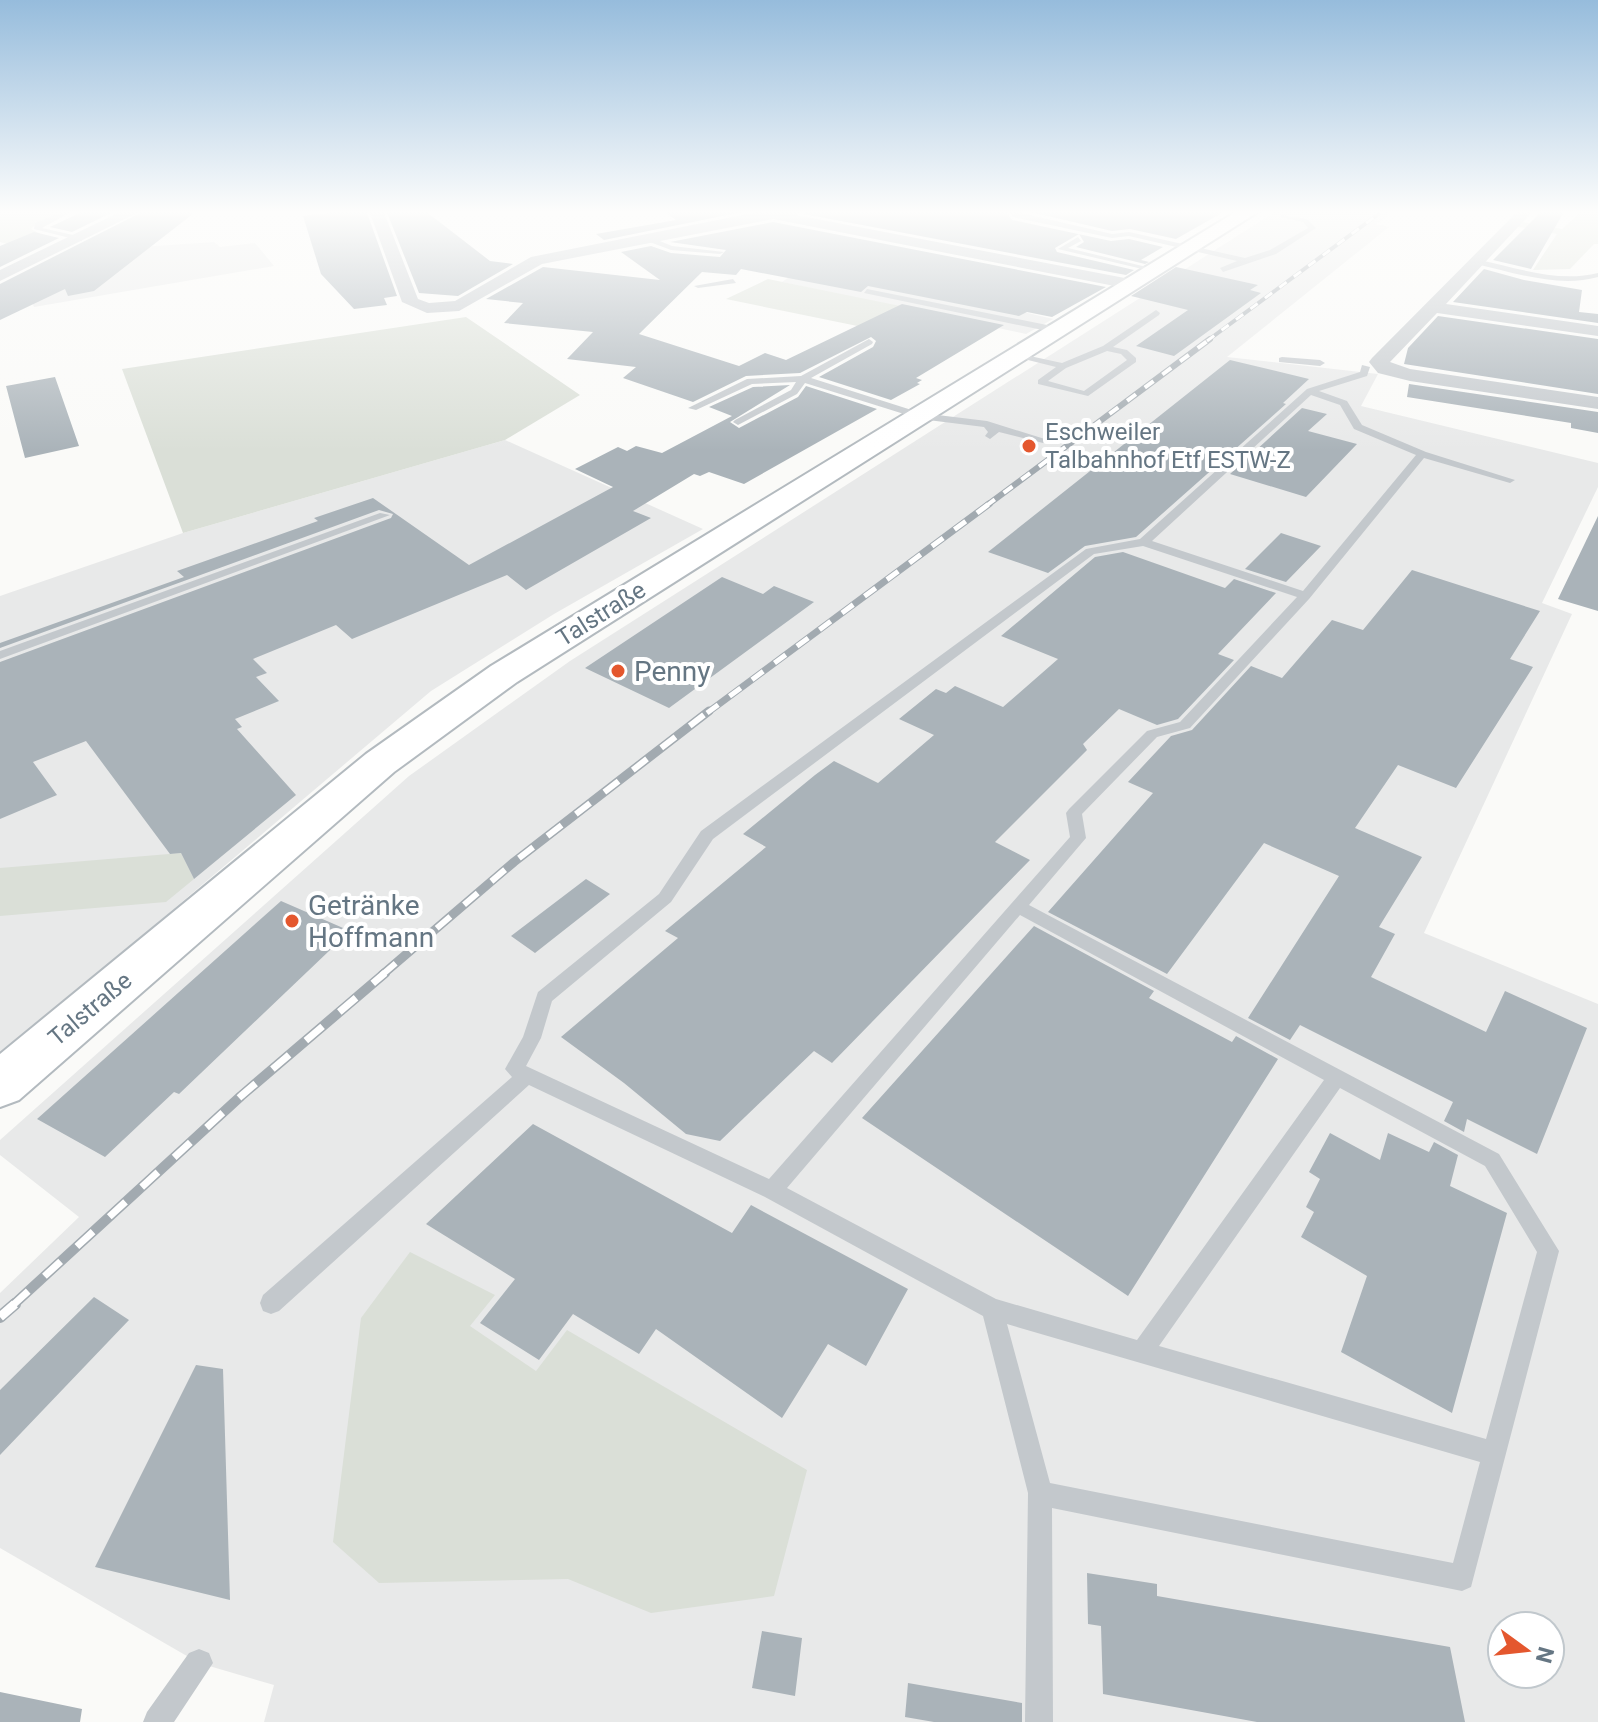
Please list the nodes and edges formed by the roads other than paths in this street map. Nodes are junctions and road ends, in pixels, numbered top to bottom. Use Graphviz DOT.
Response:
graph roads {
  1 [pos="407,290"];
  2 [pos="487,290"];
  3 [pos="1121,290"];
  4 [pos="1450,290"];
  5 [pos="867,291"];
  6 [pos="1432,307"];
  7 [pos="1156,313"];
  8 [pos="1057,330"];
  9 [pos="1598,331"];
  10 [pos="869,342"];
  11 [pos="1106,348"];
  12 [pos="1016,356"];
  13 [pos="1282,360"];
  14 [pos="1320,363"];
  15 [pos="1063,366"];
  16 [pos="1373,366"];
  17 [pos="803,379"];
  18 [pos="1310,391"];
  19 [pos="1598,403"];
  20 [pos="693,408"];
  21 [pos="920,416"];
  22 [pos="738,422"];
  23 [pos="1043,440"];
  24 [pos="1422,454"];
  25 [pos="1510,480"];
  26 [pos="384,515"];
  27 [pos="1144,542"];
  28 [pos="1305,596"];
  29 [pos="0,655"];
  30 [pos="1017,906"];
  31 [pos="527,1075"];
  32 [pos="1337,1077"];
  33 [pos="0,1085"];
  34 [pos="772,1190"];
  35 [pos="271,1303"];
  36 [pos="992,1309"];
  37 [pos="1143,1350"];
  38 [pos="1495,1454"];
  39 [pos="1040,1493"];
  40 [pos="199,1663"];
  41 [pos="157,1722"];
  42 [pos="1039,1722"];
  1 -- 2 [label="street"];
  3 -- 8 [label="main road, Talstraße"];
  4 -- 6 [label="street"];
  5 -- 8 [label="lane"];
  6 -- 9 [label="street"];
  6 -- 16 [label="street"];
  7 -- 11 [label="lane"];
  8 -- 12 [label="main road, Talstraße"];
  10 -- 17 [label="lane"];
  11 -- 15 [label="lane"];
  11 -- 15 [label="lane"];
  12 -- 15 [label="lane"];
  12 -- 21 [label="main road, Talstraße"];
  13 -- 14 [label="lane"];
  16 -- 18 [label="lane"];
  16 -- 19 [label="street"];
  17 -- 20 [label="lane"];
  17 -- 21 [label="lane"];
  17 -- 22 [label="lane"];
  18 -- 24 [label="lane"];
  18 -- 27 [label="lane"];
  21 -- 23 [label="lane"];
  21 -- 33 [label="main road, Talstraße"];
  24 -- 25 [label="lane"];
  24 -- 28 [label="lane"];
  26 -- 29 [label="lane"];
  27 -- 28 [label="lane"];
  27 -- 31 [label="lane"];
  28 -- 30 [label="lane"];
  30 -- 32 [label="lane"];
  30 -- 34 [label="lane"];
  31 -- 34 [label="lane"];
  31 -- 35 [label="lane"];
  32 -- 37 [label="lane"];
  32 -- 38 [label="lane"];
  34 -- 36 [label="lane"];
  36 -- 37 [label="lane"];
  36 -- 39 [label="lane"];
  37 -- 38 [label="lane"];
  38 -- 39 [label="lane"];
  39 -- 42 [label="lane"];
  40 -- 41 [label="lane"];
}
